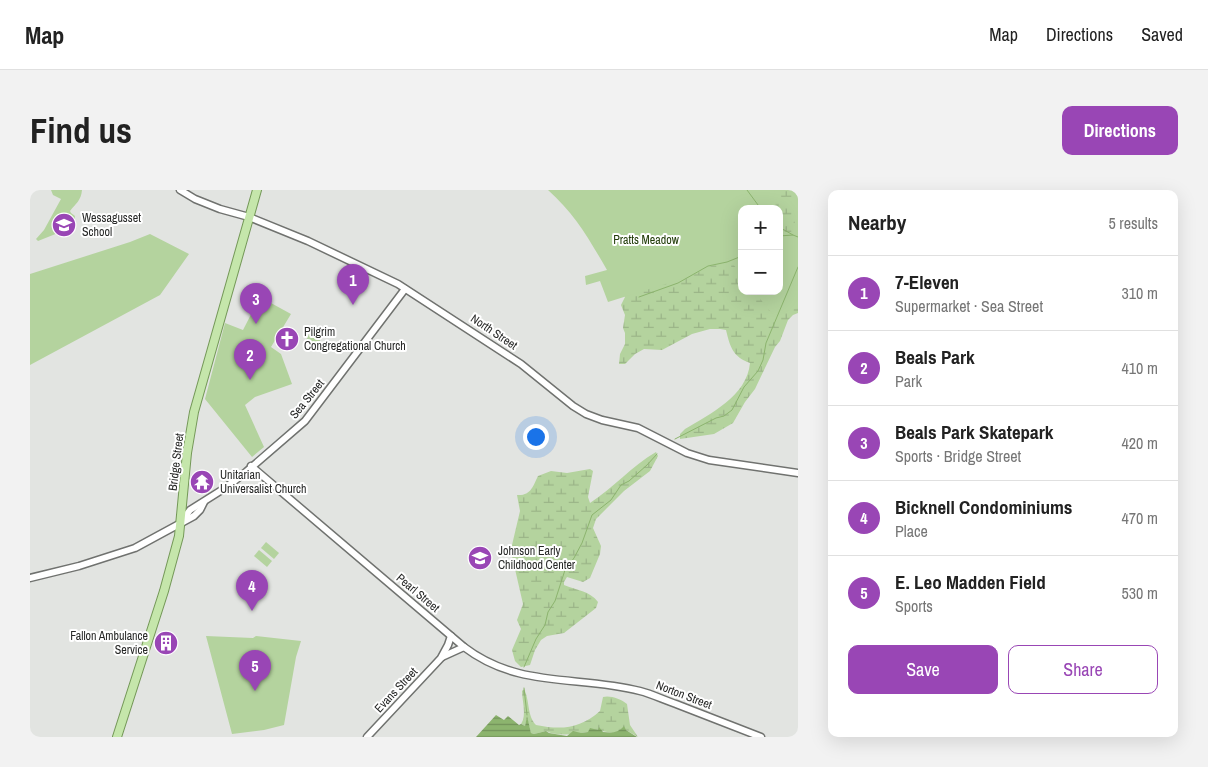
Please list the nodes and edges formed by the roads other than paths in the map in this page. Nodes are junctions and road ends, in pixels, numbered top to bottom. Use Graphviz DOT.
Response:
graph roads {
  1 [pos="180,190"];
  2 [pos="257,190"];
  3 [pos="249,217"];
  4 [pos="406,289"];
  5 [pos="251,466"];
  6 [pos="798,472"];
  7 [pos="183,494"];
  8 [pos="204,502"];
  9 [pos="196,505"];
  10 [pos="181,522"];
  11 [pos="30,578"];
  12 [pos="451,636"];
  13 [pos="464,647"];
  14 [pos="441,658"];
  15 [pos="595,683"];
  16 [pos="118,737"];
  17 [pos="367,737"];
  18 [pos="762,737"];
  1 -- 3 [label="street, North Street"];
  2 -- 3 [label="main road, Bridge Street"];
  3 -- 4 [label="street, North Street"];
  3 -- 7 [label="main road, Bridge Street"];
  4 -- 5 [label="street, Sea Street"];
  4 -- 6 [label="street, North Street"];
  5 -- 8 [label="street, Sea Street"];
  5 -- 12 [label="street, Pearl Street"];
  7 -- 9 [label="street"];
  7 -- 10 [label="main road, Bridge Street"];
  8 -- 9 [label="street, Sea Street"];
  8 -- 10 [label="street, Sea Street"];
  9 -- 10 [label="street, Sea Street"];
  10 -- 11 [label="street, Sea Street"];
  10 -- 16 [label="main road, Bridge Street"];
  12 -- 13 [label="street, Pearl Street"];
  12 -- 14 [label="street, Evans Street"];
  13 -- 14 [label="street, Evans Street"];
  13 -- 15 [label="street, Pearl Street"];
  14 -- 17 [label="street, Evans Street"];
  15 -- 18 [label="street, Norton Street"];
}
